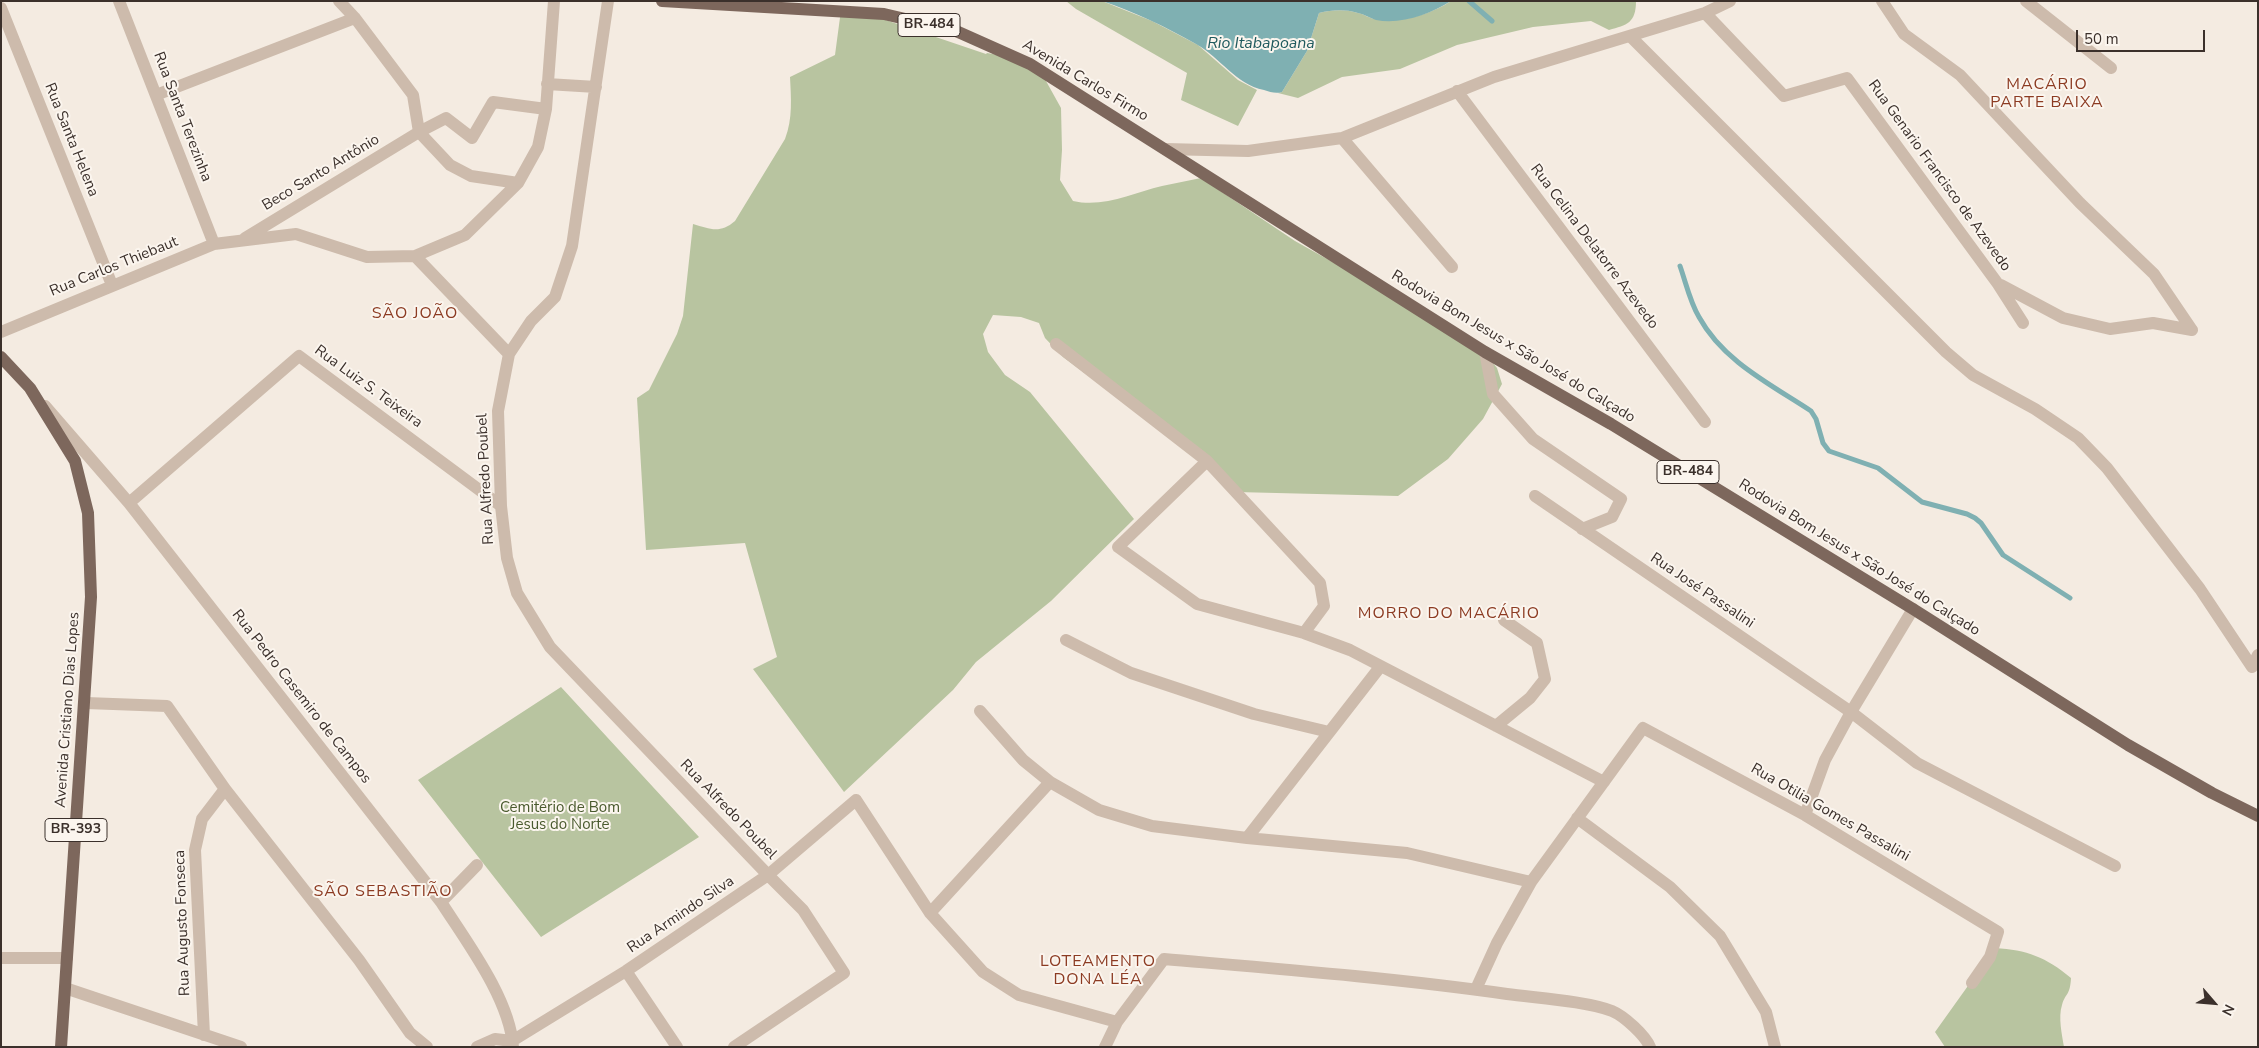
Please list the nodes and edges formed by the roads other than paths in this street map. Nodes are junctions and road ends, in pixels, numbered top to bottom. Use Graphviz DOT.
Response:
graph roads {
  1 [pos="119,1"];
  2 [pos="339,1"];
  3 [pos="554,1"];
  4 [pos="608,1"];
  5 [pos="662,1"];
  6 [pos="1730,1"];
  7 [pos="1882,1"];
  8 [pos="2026,1"];
  9 [pos="1,8"];
  10 [pos="1704,13"];
  11 [pos="355,18"];
  12 [pos="5,31"];
  13 [pos="1630,36"];
  14 [pos="2111,68"];
  15 [pos="547,84"];
  16 [pos="596,87"];
  17 [pos="1457,91"];
  18 [pos="156,94"];
  19 [pos="546,109"];
  20 [pos="419,132"];
  21 [pos="1342,138"];
  22 [pos="1165,149"];
  23 [pos="518,183"];
  24 [pos="240,241"];
  25 [pos="214,244"];
  26 [pos="415,256"];
  27 [pos="1452,266"];
  28 [pos="1998,284"];
  29 [pos="112,285"];
  30 [pos="2023,323"];
  31 [pos="3,328"];
  32 [pos="1056,344"];
  33 [pos="1485,352"];
  34 [pos="510,354"];
  35 [pos="1,357"];
  36 [pos="30,388"];
  37 [pos="1705,422"];
  38 [pos="1207,461"];
  39 [pos="1535,496"];
  40 [pos="129,503"];
  41 [pos="501,506"];
  42 [pos="1582,530"];
  43 [pos="1913,609"];
  44 [pos="1504,620"];
  45 [pos="1304,633"];
  46 [pos="1066,640"];
  47 [pos="2258,655"];
  48 [pos="1380,667"];
  49 [pos="86,703"];
  50 [pos="980,712"];
  51 [pos="1851,712"];
  52 [pos="1496,726"];
  53 [pos="1329,732"];
  54 [pos="1050,782"];
  55 [pos="1604,782"];
  56 [pos="225,788"];
  57 [pos="1805,815"];
  58 [pos="2258,816"];
  59 [pos="1577,818"];
  60 [pos="1247,838"];
  61 [pos="477,865"];
  62 [pos="2115,866"];
  63 [pos="768,875"];
  64 [pos="1531,882"];
  65 [pos="441,902"];
  66 [pos="930,913"];
  67 [pos="1,958"];
  68 [pos="67,958"];
  69 [pos="626,971"];
  70 [pos="1972,983"];
  71 [pos="65,988"];
  72 [pos="1476,989"];
  73 [pos="1117,1022"];
  74 [pos="204,1035"];
  75 [pos="512,1044"];
  76 [pos="61,1047"];
  77 [pos="240,1047"];
  78 [pos="427,1047"];
  79 [pos="477,1047"];
  80 [pos="677,1047"];
  81 [pos="734,1047"];
  82 [pos="1105,1047"];
  83 [pos="1650,1047"];
  84 [pos="1775,1047"];
  1 -- 18 [label="street, Rua Santa Terezinha"];
  2 -- 11 [label="street"];
  3 -- 15 [label="street"];
  4 -- 16 [label="street, Rua Alfredo Poubel"];
  5 -- 22 [label="main road, Avenida Carlos Firmo / BR-484"];
  6 -- 10 [label="street"];
  7 -- 28 [label="street"];
  8 -- 14 [label="street"];
  9 -- 12 [label="street, Rua Santa Helena"];
  10 -- 13 [label="street"];
  10 -- 28 [label="street, Rua Genario Francisco de Azevedo"];
  11 -- 18 [label="street"];
  11 -- 20 [label="street"];
  12 -- 29 [label="street, Rua Santa Helena"];
  13 -- 17 [label="street"];
  13 -- 47 [label="street"];
  15 -- 16 [label="street"];
  15 -- 19 [label="street"];
  16 -- 34 [label="street, Rua Alfredo Poubel"];
  17 -- 21 [label="street"];
  17 -- 37 [label="street, Rua Celina Delatorre Azevedo"];
  18 -- 25 [label="street, Rua Santa Terezinha"];
  19 -- 20 [label="street, Beco Santo Antônio"];
  19 -- 23 [label="street"];
  20 -- 23 [label="street"];
  20 -- 24 [label="street, Beco Santo Antônio"];
  21 -- 22 [label="street"];
  21 -- 27 [label="street"];
  22 -- 33 [label="main road, Rodovia Bom Jesus x São José do Calçado / BR-484"];
  23 -- 26 [label="street"];
  24 -- 25 [label="street, Rua Carlos Thiebaut"];
  24 -- 26 [label="street, Rua Carlos Thiebaut"];
  25 -- 29 [label="street, Rua Carlos Thiebaut"];
  26 -- 34 [label="street"];
  28 -- 30 [label="street, Rua Genario Francisco de Azevedo"];
  29 -- 31 [label="street, Rua Carlos Thiebaut"];
  32 -- 38 [label="street"];
  33 -- 42 [label="street"];
  33 -- 43 [label="main road, Rodovia Bom Jesus x São José do Calçado / BR-484"];
  34 -- 41 [label="street, Rua Alfredo Poubel"];
  35 -- 36 [label="main road, BR-393"];
  36 -- 40 [label="street, Rua Pedro Casemiro de Campos"];
  36 -- 49 [label="main road, Avenida Cristiano Dias Lopes / BR-393"];
  38 -- 45 [label="street"];
  38 -- 45 [label="street"];
  39 -- 42 [label="street, Rua José Passalini"];
  40 -- 41 [label="street, Rua Luiz S. Teixeira"];
  40 -- 65 [label="street, Rua Pedro Casemiro de Campos"];
  41 -- 63 [label="street, Rua Alfredo Poubel"];
  42 -- 51 [label="street, Rua José Passalini"];
  43 -- 51 [label="street"];
  43 -- 58 [label="main road, Rodovia Bom Jesus x São José do Calçado / BR-484"];
  44 -- 52 [label="street"];
  45 -- 48 [label="street"];
  46 -- 53 [label="street"];
  48 -- 52 [label="street"];
  48 -- 53 [label="street"];
  49 -- 56 [label="street"];
  49 -- 68 [label="main road, Avenida Cristiano Dias Lopes / BR-393"];
  50 -- 54 [label="street"];
  51 -- 57 [label="street"];
  51 -- 62 [label="street, Rua José Passalini"];
  52 -- 55 [label="street"];
  53 -- 60 [label="street"];
  54 -- 60 [label="street"];
  54 -- 66 [label="street"];
  55 -- 57 [label="street, Rua Otilia Gomes Passalini"];
  55 -- 59 [label="street"];
  56 -- 74 [label="street, Rua Augusto Fonseca"];
  56 -- 78 [label="street"];
  57 -- 70 [label="street, Rua Otilia Gomes Passalini"];
  59 -- 64 [label="street"];
  59 -- 84 [label="street"];
  60 -- 64 [label="street"];
  61 -- 65 [label="street"];
  63 -- 66 [label="street, Rua Armindo Silva"];
  63 -- 69 [label="street, Rua Armindo Silva"];
  63 -- 81 [label="street, Rua Alfredo Poubel"];
  64 -- 72 [label="street"];
  65 -- 75 [label="street, Rua Pedro Casemiro de Campos"];
  66 -- 73 [label="street"];
  67 -- 68 [label="street"];
  68 -- 71 [label="main road, Avenida Cristiano Dias Lopes / BR-393"];
  69 -- 75 [label="street, Rua Armindo Silva"];
  69 -- 80 [label="street"];
  71 -- 74 [label="street"];
  71 -- 76 [label="main road, Avenida Cristiano Dias Lopes / BR-393"];
  72 -- 73 [label="street"];
  72 -- 83 [label="street"];
  73 -- 82 [label="street"];
  74 -- 77 [label="street"];
  75 -- 79 [label="street"];
}
